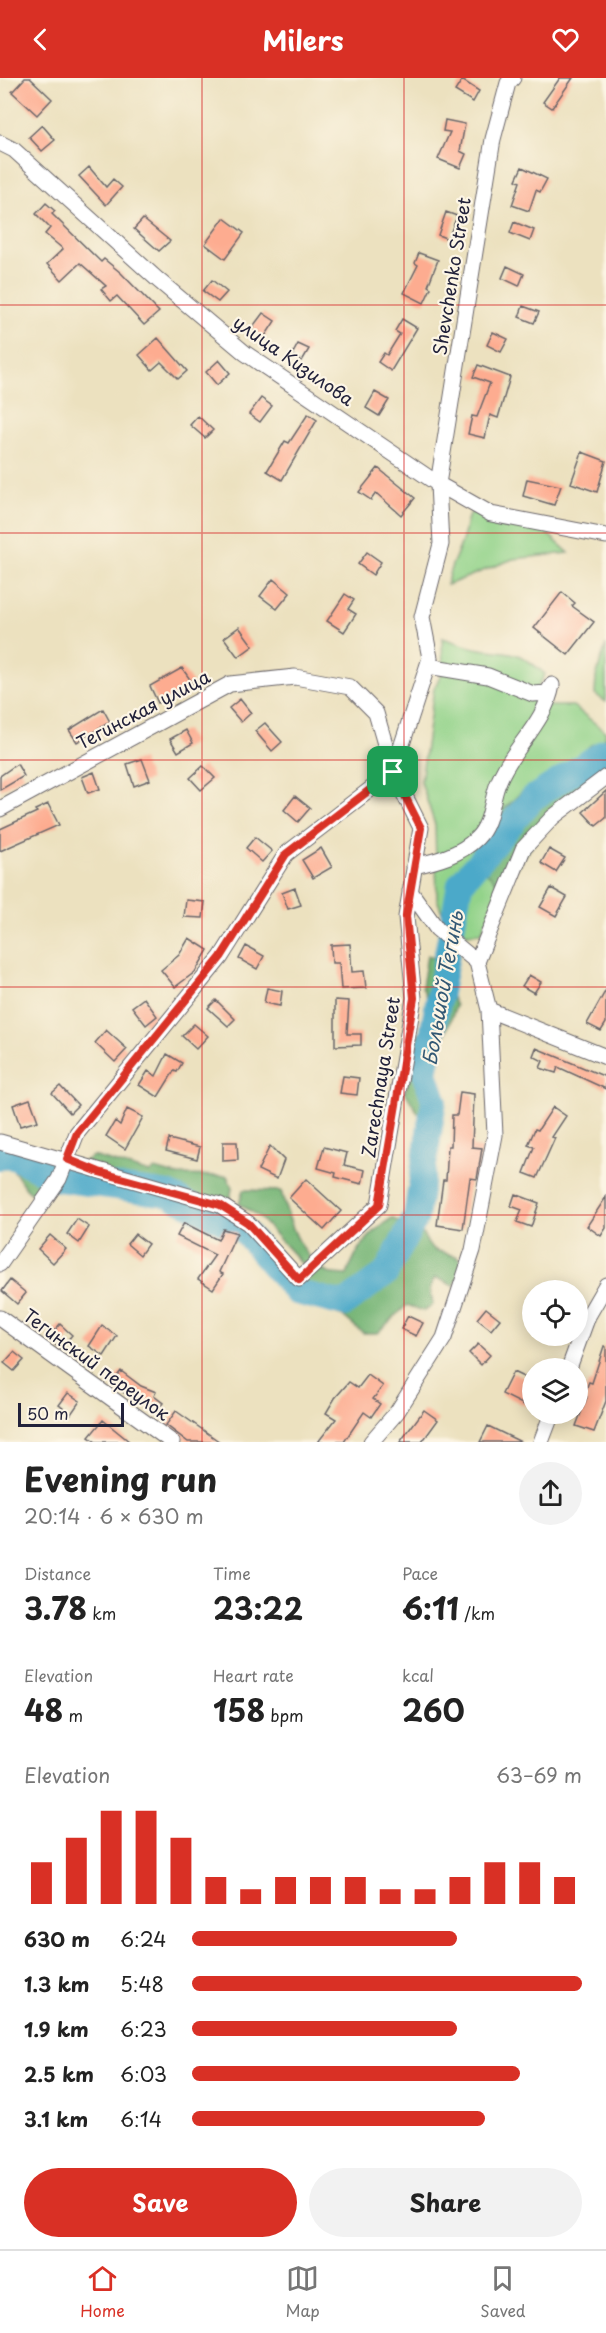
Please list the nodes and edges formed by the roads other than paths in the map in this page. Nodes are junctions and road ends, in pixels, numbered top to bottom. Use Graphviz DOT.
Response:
graph roads {
  1 [pos="508,80"];
  2 [pos="0,143"];
  3 [pos="438,484"];
  4 [pos="606,536"];
  5 [pos="428,666"];
  6 [pos="393,772"];
  7 [pos="606,777"];
  8 [pos="0,809"];
  9 [pos="414,866"];
  10 [pos="410,891"];
  11 [pos="477,962"];
  12 [pos="489,1010"];
  13 [pos="606,1057"];
  14 [pos="0,1142"];
  15 [pos="67,1159"];
  16 [pos="0,1264"];
  17 [pos="606,1285"];
  18 [pos="0,1318"];
  19 [pos="573,1358"];
  20 [pos="548,1424"];
  21 [pos="172,1442"];
  22 [pos="371,1442"];
  23 [pos="542,1442"];
  1 -- 3 [label="street, Shevchenko Street"];
  2 -- 3 [label="street, улица Кизилова"];
  3 -- 4 [label="street, улица Кизилова"];
  3 -- 5 [label="street"];
  5 -- 6 [label="street"];
  5 -- 9 [label="street"];
  6 -- 8 [label="street, Тегинская улица"];
  6 -- 9 [label="street, Zarechnaya Street"];
  6 -- 15 [label="street"];
  7 -- 11 [label="street"];
  9 -- 10 [label="street, Zarechnaya Street"];
  10 -- 11 [label="street"];
  10 -- 15 [label="street, Zarechnaya Street"];
  11 -- 12 [label="street"];
  12 -- 13 [label="street"];
  12 -- 22 [label="street"];
  14 -- 15 [label="street, Zarechnaya Street"];
  15 -- 16 [label="street"];
  17 -- 19 [label="street"];
  18 -- 21 [label="street, Тегинский переулок"];
  20 -- 23 [label="street"];
}
